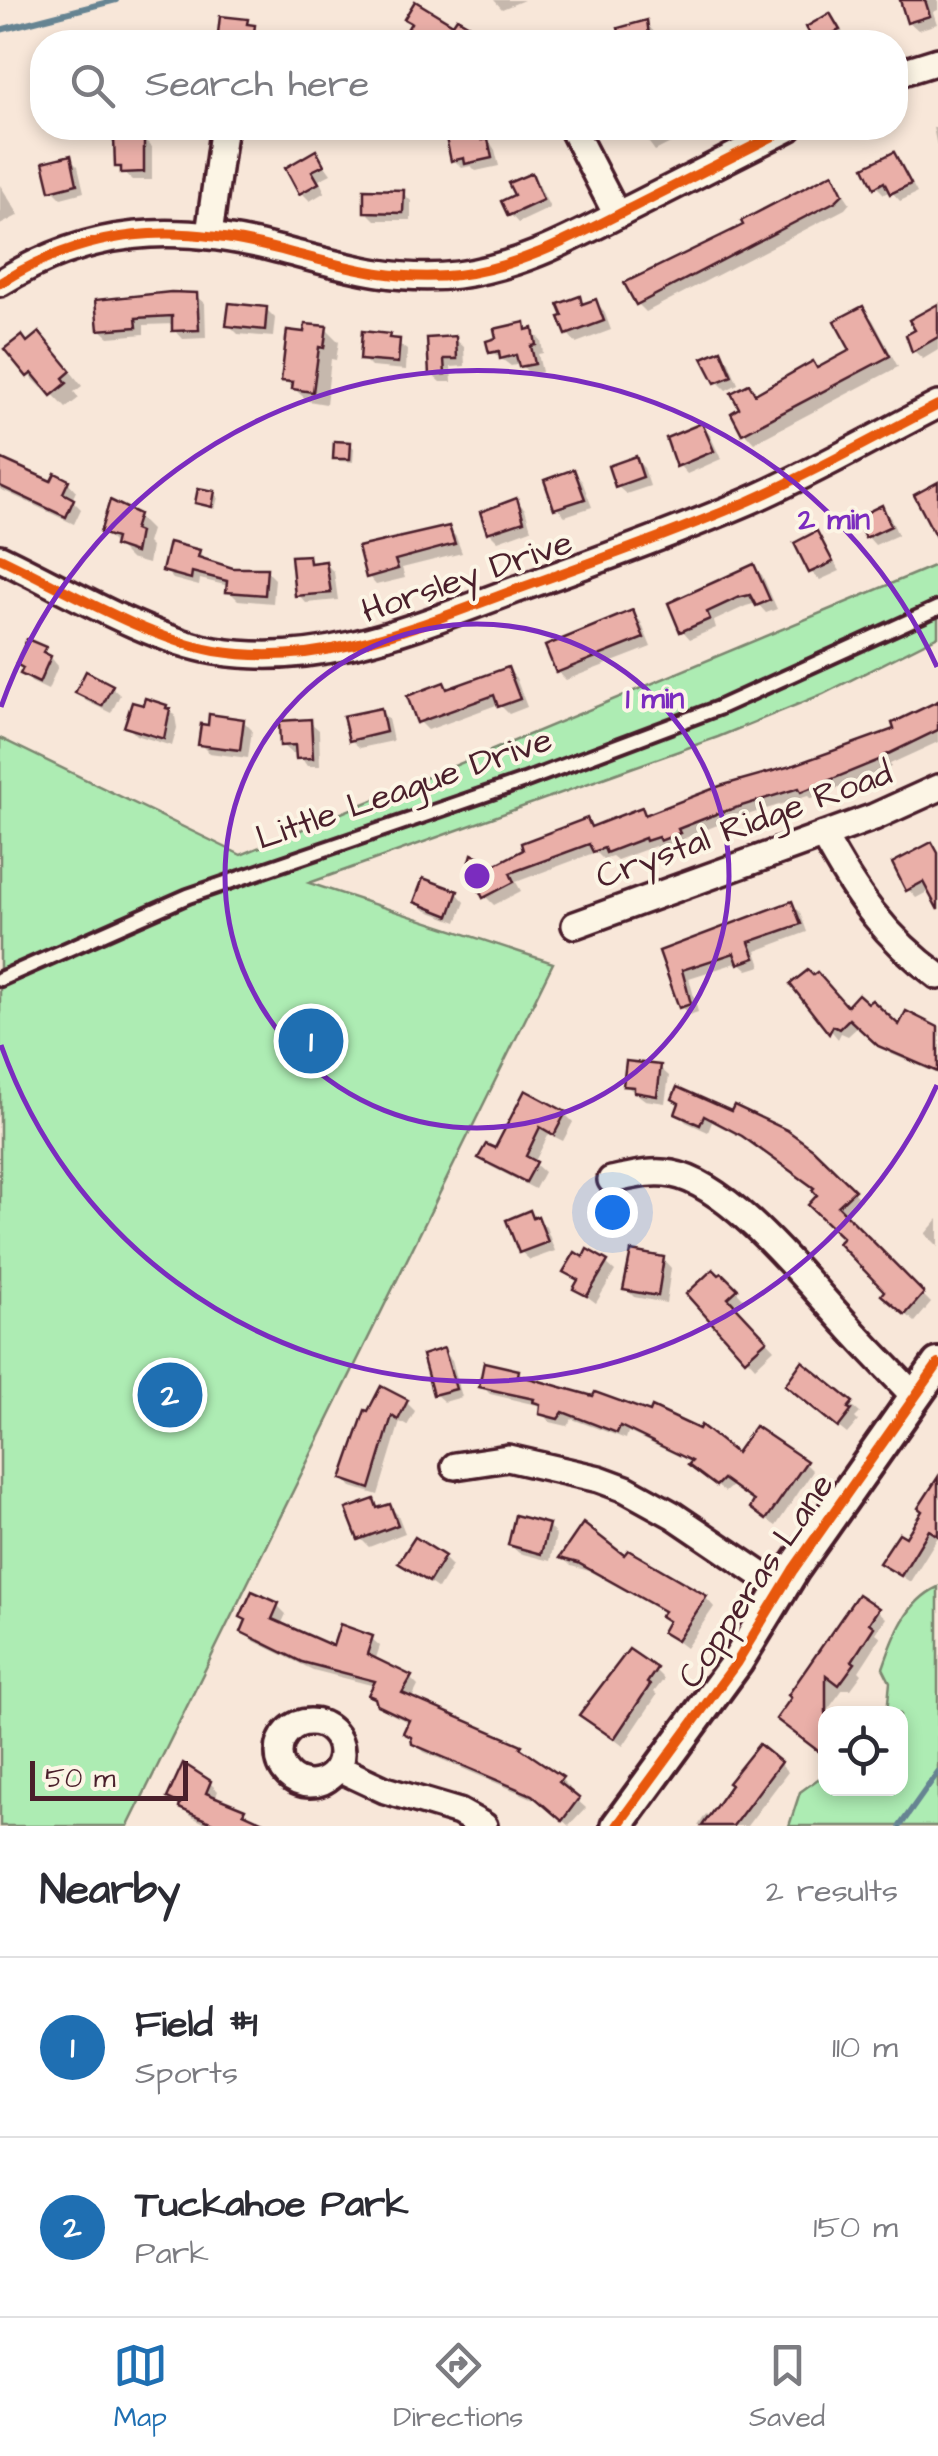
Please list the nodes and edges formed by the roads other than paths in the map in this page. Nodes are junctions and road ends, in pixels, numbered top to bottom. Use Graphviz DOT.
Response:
graph roads {
  1 [pos="938,60"];
  2 [pos="908,70"];
  3 [pos="221,140"];
  4 [pos="578,140"];
  5 [pos="765,140"];
  6 [pos="618,215"];
  7 [pos="209,235"];
  8 [pos="0,283"];
  9 [pos="938,405"];
  10 [pos="0,558"];
  11 [pos="938,608"];
  12 [pos="938,788"];
  13 [pos="823,835"];
  14 [pos="575,924"];
  15 [pos="938,976"];
  16 [pos="0,979"];
  17 [pos="611,1180"];
  18 [pos="938,1364"];
  19 [pos="915,1397"];
  20 [pos="456,1466"];
  21 [pos="782,1589"];
  22 [pos="338,1768"];
  23 [pos="484,1826"];
  24 [pos="617,1826"];
  1 -- 2 [label="street"];
  3 -- 7 [label="street"];
  4 -- 6 [label="street"];
  5 -- 6 [label="street"];
  6 -- 7 [label="street"];
  7 -- 8 [label="street"];
  9 -- 10 [label="street, Horsley Drive"];
  11 -- 16 [label="lane, Little League Drive"];
  12 -- 13 [label="street, Crystal Ridge Road"];
  13 -- 14 [label="street, Crystal Ridge Road"];
  13 -- 15 [label="street"];
  17 -- 19 [label="street"];
  18 -- 19 [label="street, Copperas Lane"];
  19 -- 21 [label="street, Copperas Lane"];
  20 -- 21 [label="street"];
  21 -- 24 [label="street, Copperas Lane"];
  22 -- 23 [label="street"];
}
